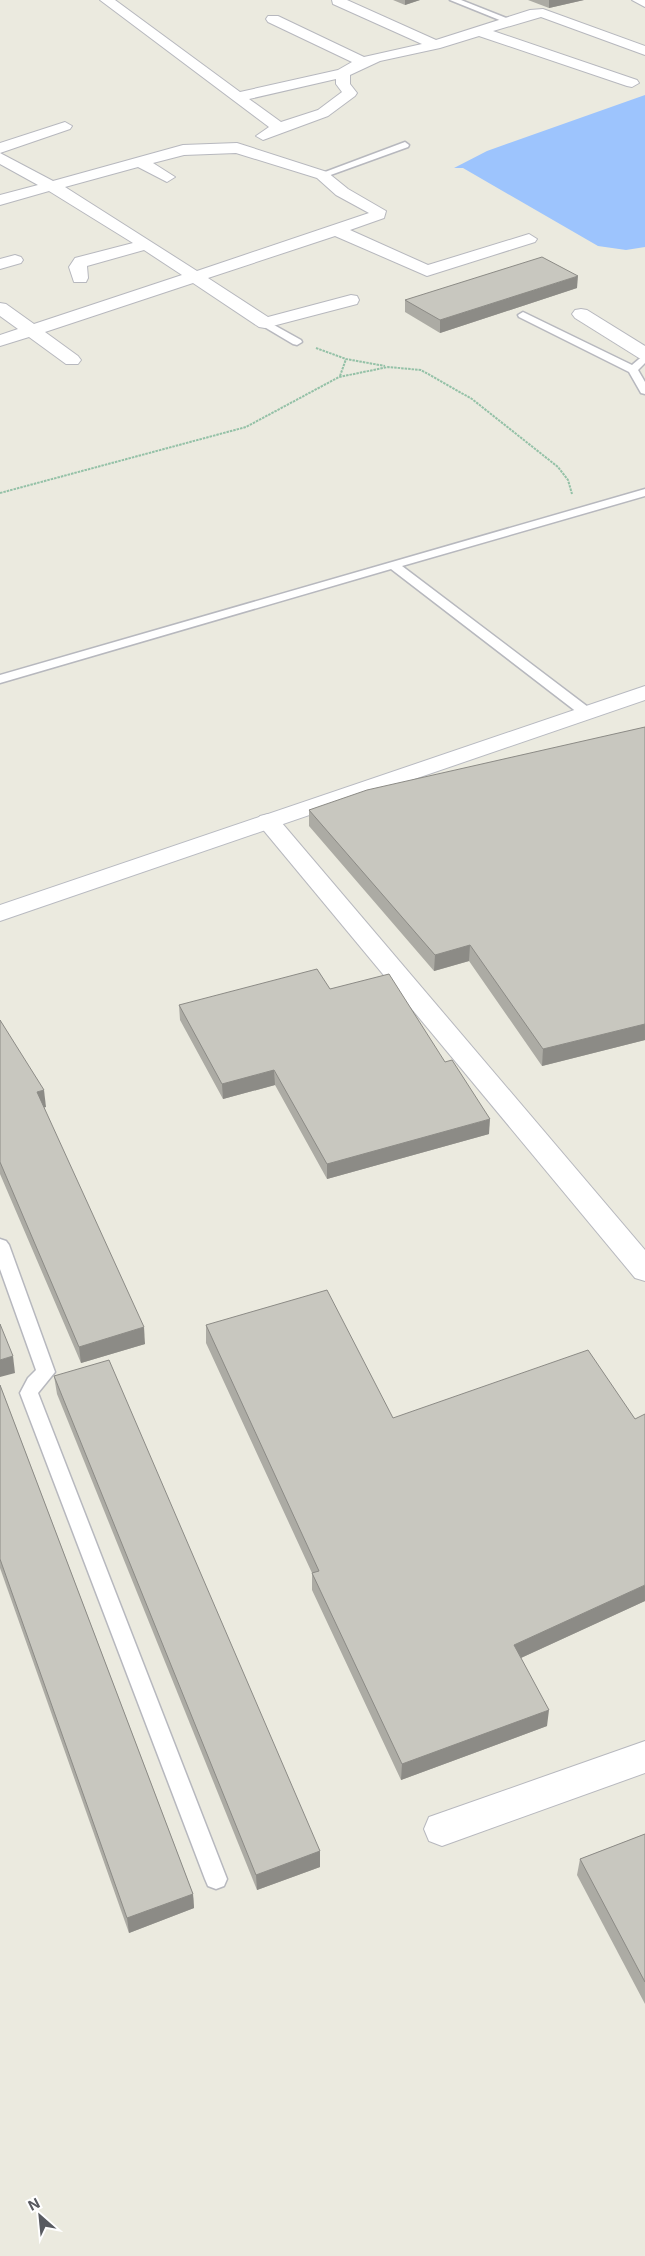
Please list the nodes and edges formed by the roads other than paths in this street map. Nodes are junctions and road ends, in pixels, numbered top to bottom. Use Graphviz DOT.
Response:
graph roads {
  1 [pos="107,0"];
  2 [pos="454,0"];
  3 [pos="338,1"];
  4 [pos="272,19"];
  5 [pos="510,21"];
  6 [pos="636,30"];
  7 [pos="478,31"];
  8 [pos="611,38"];
  9 [pos="435,44"];
  10 [pos="645,51"];
  11 [pos="363,62"];
  12 [pos="343,73"];
  13 [pos="632,83"];
  14 [pos="237,97"];
  15 [pos="65,126"];
  16 [pos="279,128"];
  17 [pos="405,145"];
  18 [pos="0,148"];
  19 [pos="237,148"];
  20 [pos="0,158"];
  21 [pos="138,161"];
  22 [pos="322,176"];
  23 [pos="167,177"];
  24 [pos="52,186"];
  25 [pos="0,200"];
  26 [pos="336,230"];
  27 [pos="529,239"];
  28 [pos="146,244"];
  29 [pos="194,277"];
  30 [pos="80,278"];
  31 [pos="351,300"];
  32 [pos="0,308"];
  33 [pos="581,314"];
  34 [pos="523,315"];
  35 [pos="265,323"];
  36 [pos="33,330"];
  37 [pos="0,340"];
  38 [pos="297,342"];
  39 [pos="645,355"];
  40 [pos="72,360"];
  41 [pos="633,370"];
  42 [pos="645,391"];
  43 [pos="645,492"];
  44 [pos="394,566"];
  45 [pos="0,680"];
  46 [pos="644,694"];
  47 [pos="587,712"];
  48 [pos="268,821"];
  49 [pos="0,912"];
  50 [pos="0,1245"];
  51 [pos="645,1270"];
  52 [pos="645,1757"];
  53 [pos="442,1829"];
  54 [pos="216,1880"];
  1 -- 14 [label="street"];
  2 -- 5 [label="lane"];
  3 -- 9 [label="street"];
  4 -- 11 [label="street"];
  5 -- 7 [label="street"];
  5 -- 8 [label="street"];
  6 -- 8 [label="street"];
  7 -- 9 [label="street"];
  7 -- 13 [label="street"];
  8 -- 10 [label="street"];
  9 -- 11 [label="street"];
  11 -- 12 [label="street"];
  12 -- 14 [label="street"];
  12 -- 16 [label="street"];
  14 -- 16 [label="street"];
  15 -- 18 [label="street"];
  16 -- 19 [label="street"];
  17 -- 22 [label="lane"];
  19 -- 21 [label="street"];
  19 -- 22 [label="street"];
  20 -- 24 [label="street"];
  21 -- 23 [label="street"];
  21 -- 24 [label="street"];
  22 -- 26 [label="street"];
  24 -- 25 [label="street"];
  24 -- 28 [label="street"];
  26 -- 27 [label="street"];
  26 -- 29 [label="street"];
  28 -- 29 [label="street"];
  28 -- 30 [label="street"];
  29 -- 35 [label="street"];
  29 -- 36 [label="street"];
  31 -- 35 [label="street"];
  32 -- 36 [label="street"];
  33 -- 39 [label="street"];
  34 -- 41 [label="lane"];
  35 -- 38 [label="lane"];
  36 -- 37 [label="street"];
  36 -- 40 [label="street"];
  39 -- 41 [label="lane"];
  41 -- 42 [label="lane"];
  43 -- 44 [label="lane"];
  44 -- 45 [label="lane"];
  44 -- 47 [label="lane"];
  46 -- 47 [label="street"];
  47 -- 48 [label="street"];
  48 -- 49 [label="street"];
  48 -- 51 [label="street"];
  50 -- 54 [label="lane"];
  52 -- 53 [label="street"];
}
